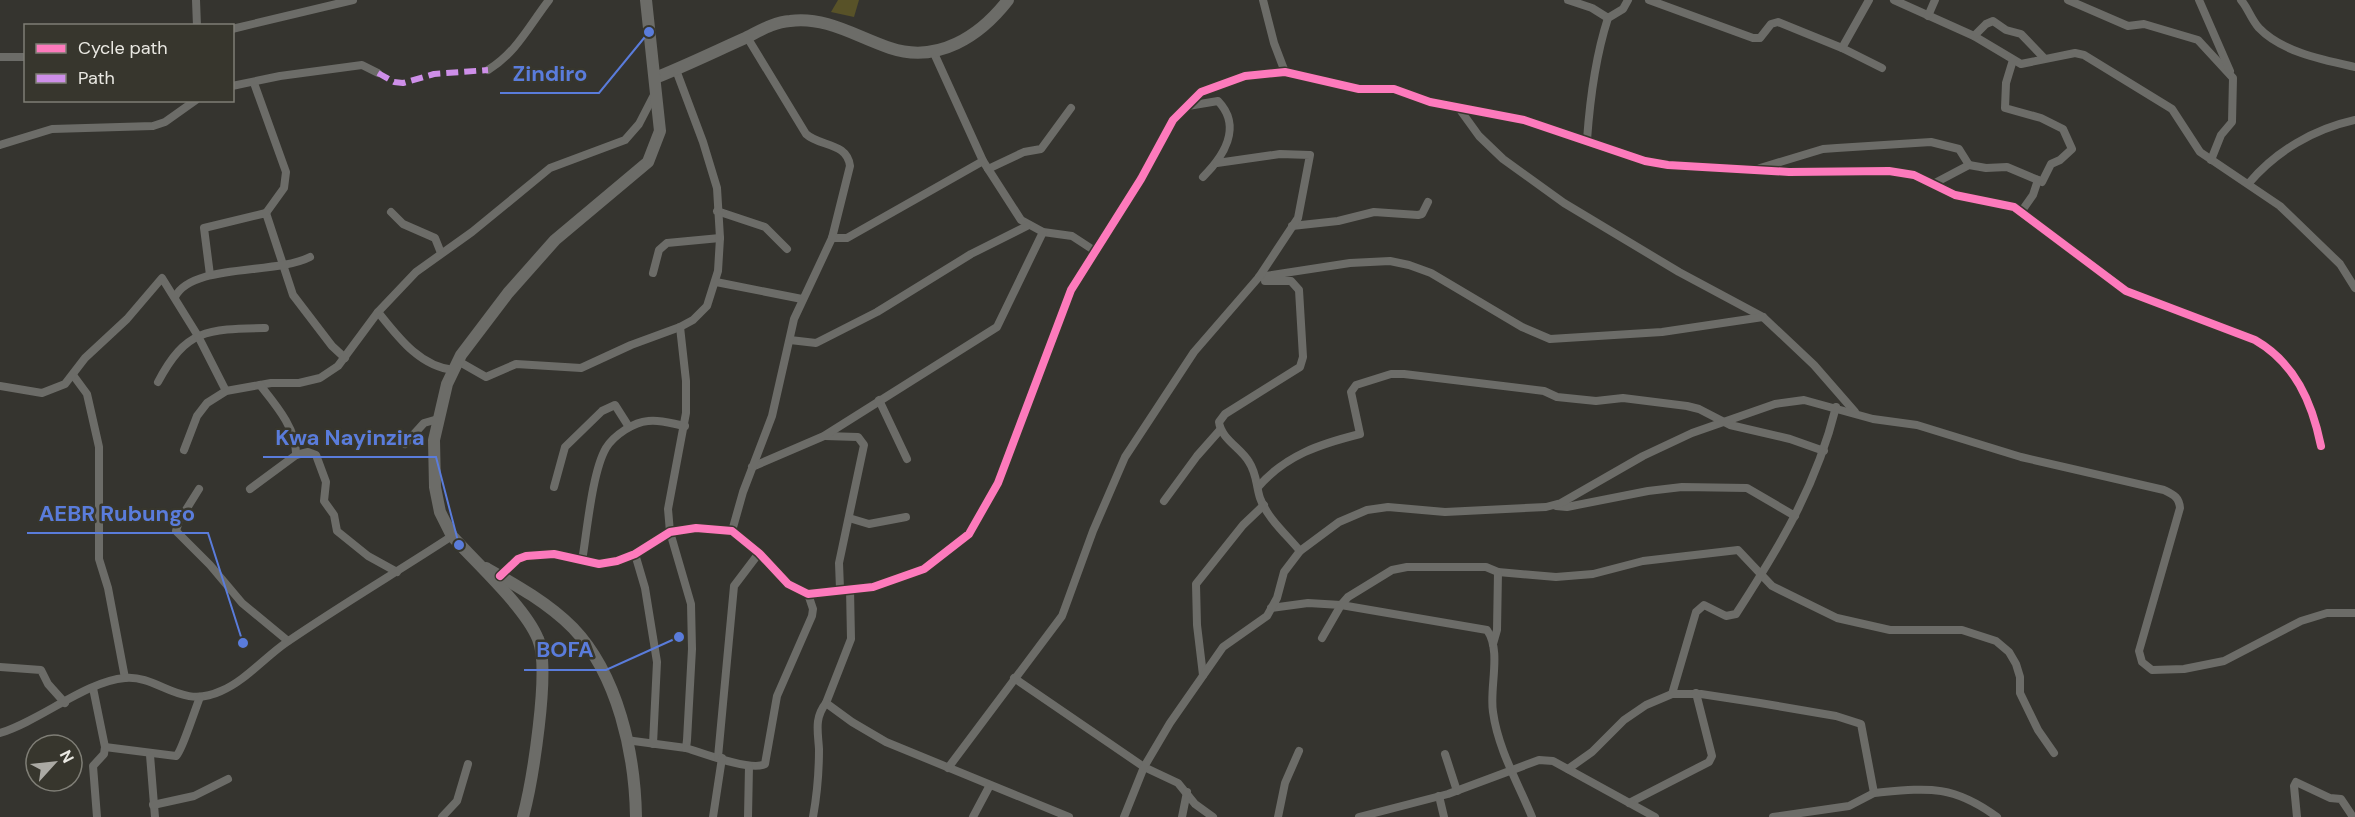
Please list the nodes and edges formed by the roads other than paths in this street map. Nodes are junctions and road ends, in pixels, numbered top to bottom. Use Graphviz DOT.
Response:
graph roads {
  1 [pos="196,0"];
  2 [pos="353,0"];
  3 [pos="549,0"];
  4 [pos="646,0"];
  5 [pos="1008,0"];
  6 [pos="1263,0"];
  7 [pos="1568,0"];
  8 [pos="1628,0"];
  9 [pos="1649,0"];
  10 [pos="1869,0"];
  11 [pos="1894,0"];
  12 [pos="1935,0"];
  13 [pos="2068,0"];
  14 [pos="2241,0"];
  15 [pos="2204,1"];
  16 [pos="1928,16"];
  17 [pos="1608,18"];
  18 [pos="197,24"];
  19 [pos="234,29"];
  20 [pos="1974,36"];
  21 [pos="747,37"];
  22 [pos="1842,48"];
  23 [pos="933,51"];
  24 [pos="0,57"];
  25 [pos="24,57"];
  26 [pos="2044,58"];
  27 [pos="2013,60"];
  28 [pos="2355,67"];
  29 [pos="1882,68"];
  30 [pos="488,70"];
  31 [pos="676,70"];
  32 [pos="1285,72"];
  33 [pos="378,73"];
  34 [pos="2234,78"];
  35 [pos="254,83"];
  36 [pos="656,84"];
  37 [pos="234,86"];
  38 [pos="193,102"];
  39 [pos="1184,107"];
  40 [pos="1458,107"];
  41 [pos="1071,108"];
  42 [pos="2355,120"];
  43 [pos="1587,140"];
  44 [pos="0,145"];
  45 [pos="2211,160"];
  46 [pos="1217,163"];
  47 [pos="986,165"];
  48 [pos="1969,165"];
  49 [pos="1750,171"];
  50 [pos="1203,177"];
  51 [pos="2038,180"];
  52 [pos="2248,183"];
  53 [pos="1933,184"];
  54 [pos="1428,202"];
  55 [pos="717,211"];
  56 [pos="391,212"];
  57 [pos="2021,212"];
  58 [pos="266,213"];
  59 [pos="1027,226"];
  60 [pos="1292,226"];
  61 [pos="1043,232"];
  62 [pos="720,238"];
  63 [pos="832,238"];
  64 [pos="787,249"];
  65 [pos="1095,251"];
  66 [pos="441,253"];
  67 [pos="310,257"];
  68 [pos="285,265"];
  69 [pos="653,273"];
  70 [pos="210,275"];
  71 [pos="1257,280"];
  72 [pos="716,282"];
  73 [pos="2355,288"];
  74 [pos="175,297"];
  75 [pos="802,298"];
  76 [pos="378,312"];
  77 [pos="1763,317"];
  78 [pos="680,327"];
  79 [pos="265,328"];
  80 [pos="198,336"];
  81 [pos="790,340"];
  82 [pos="345,358"];
  83 [pos="456,366"];
  84 [pos="73,375"];
  85 [pos="158,382"];
  86 [pos="260,385"];
  87 [pos="0,386"];
  88 [pos="226,391"];
  89 [pos="879,400"];
  90 [pos="1836,407"];
  91 [pos="1856,414"];
  92 [pos="438,419"];
  93 [pos="1723,421"];
  94 [pos="685,426"];
  95 [pos="629,427"];
  96 [pos="1220,430"];
  97 [pos="824,436"];
  98 [pos="405,444"];
  99 [pos="2321,446"];
  100 [pos="184,450"];
  101 [pos="1824,451"];
  102 [pos="296,454"];
  103 [pos="907,459"];
  104 [pos="752,467"];
  105 [pos="554,487"];
  106 [pos="1258,487"];
  107 [pos="199,489"];
  108 [pos="250,489"];
  109 [pos="1164,501"];
  110 [pos="1264,505"];
  111 [pos="1550,506"];
  112 [pos="1795,516"];
  113 [pos="906,517"];
  114 [pos="849,518"];
  115 [pos="732,531"];
  116 [pos="670,532"];
  117 [pos="452,536"];
  118 [pos="1300,551"];
  119 [pos="759,553"];
  120 [pos="468,554"];
  121 [pos="635,554"];
  122 [pos="582,561"];
  123 [pos="397,572"];
  124 [pos="1498,572"];
  125 [pos="1761,574"];
  126 [pos="500,576"];
  127 [pos="850,588"];
  128 [pos="840,589"];
  129 [pos="808,594"];
  130 [pos="1341,605"];
  131 [pos="1271,608"];
  132 [pos="2355,613"];
  133 [pos="1322,638"];
  134 [pos="288,641"];
  135 [pos="1493,644"];
  136 [pos="0,667"];
  137 [pos="1203,675"];
  138 [pos="125,678"];
  139 [pos="1014,678"];
  140 [pos="93,688"];
  141 [pos="1696,693"];
  142 [pos="1672,694"];
  143 [pos="200,696"];
  144 [pos="64,703"];
  145 [pos="826,703"];
  146 [pos="0,733"];
  147 [pos="626,740"];
  148 [pos="653,744"];
  149 [pos="105,747"];
  150 [pos="686,748"];
  151 [pos="1299,752"];
  152 [pos="2054,753"];
  153 [pos="1445,754"];
  154 [pos="150,755"];
  155 [pos="720,758"];
  156 [pos="468,765"];
  157 [pos="749,766"];
  158 [pos="1144,767"];
  159 [pos="948,768"];
  160 [pos="1568,770"];
  161 [pos="1513,772"];
  162 [pos="228,779"];
  163 [pos="990,785"];
  164 [pos="1457,791"];
  165 [pos="1187,792"];
  166 [pos="1874,793"];
  167 [pos="1439,796"];
  168 [pos="1629,803"];
  169 [pos="153,805"];
  170 [pos="97,817"];
  171 [pos="155,817"];
  172 [pos="442,817"];
  173 [pos="523,817"];
  174 [pos="636,817"];
  175 [pos="713,817"];
  176 [pos="748,817"];
  177 [pos="813,817"];
  178 [pos="973,817"];
  179 [pos="1069,817"];
  180 [pos="1124,817"];
  181 [pos="1182,817"];
  182 [pos="1213,817"];
  183 [pos="1278,817"];
  184 [pos="1359,817"];
  185 [pos="1444,817"];
  186 [pos="1532,817"];
  187 [pos="1655,817"];
  188 [pos="1773,817"];
  189 [pos="1998,817"];
  190 [pos="2297,817"];
  191 [pos="2353,817"];
  1 -- 18 [label="street"];
  2 -- 19 [label="street"];
  3 -- 30 [label="street"];
  4 -- 36 [label="main road"];
  5 -- 23 [label="main road"];
  6 -- 32 [label="street"];
  7 -- 17 [label="street"];
  8 -- 17 [label="street"];
  9 -- 22 [label="street"];
  10 -- 22 [label="street"];
  11 -- 16 [label="street"];
  12 -- 16 [label="street"];
  13 -- 34 [label="street"];
  14 -- 28 [label="street"];
  15 -- 34 [label="street"];
  16 -- 20 [label="street"];
  17 -- 43 [label="street"];
  20 -- 26 [label="street"];
  20 -- 27 [label="street"];
  21 -- 23 [label="main road"];
  21 -- 31 [label="main road"];
  21 -- 63 [label="street"];
  22 -- 29 [label="street"];
  23 -- 47 [label="street"];
  24 -- 25 [label="street"];
  26 -- 27 [label="street"];
  26 -- 45 [label="street"];
  27 -- 51 [label="street"];
  31 -- 36 [label="main road"];
  31 -- 55 [label="street"];
  32 -- 39 [label="street"];
  32 -- 40 [label="street"];
  33 -- 35 [label="street"];
  34 -- 45 [label="street"];
  35 -- 37 [label="street"];
  35 -- 58 [label="street"];
  36 -- 66 [label="street"];
  36 -- 83 [label="main road"];
  38 -- 44 [label="street"];
  39 -- 46 [label="street"];
  39 -- 65 [label="street"];
  40 -- 43 [label="street"];
  40 -- 77 [label="street"];
  41 -- 47 [label="street"];
  42 -- 52 [label="street"];
  43 -- 49 [label="street"];
  45 -- 52 [label="street"];
  46 -- 50 [label="street"];
  46 -- 60 [label="street"];
  47 -- 59 [label="street"];
  47 -- 63 [label="street"];
  48 -- 49 [label="street"];
  48 -- 51 [label="street"];
  48 -- 53 [label="street"];
  49 -- 53 [label="street"];
  51 -- 57 [label="street"];
  52 -- 73 [label="street"];
  53 -- 57 [label="street"];
  54 -- 60 [label="street"];
  55 -- 62 [label="street"];
  55 -- 64 [label="street"];
  56 -- 66 [label="street"];
  57 -- 99 [label="street"];
  58 -- 68 [label="street"];
  58 -- 70 [label="street"];
  59 -- 61 [label="street"];
  59 -- 81 [label="street"];
  60 -- 71 [label="street"];
  61 -- 65 [label="street"];
  61 -- 89 [label="street"];
  62 -- 69 [label="street"];
  62 -- 72 [label="street"];
  63 -- 75 [label="street"];
  65 -- 127 [label="street"];
  66 -- 76 [label="street"];
  67 -- 68 [label="street"];
  68 -- 70 [label="street"];
  68 -- 82 [label="street"];
  70 -- 74 [label="street"];
  71 -- 77 [label="street"];
  71 -- 96 [label="street"];
  71 -- 139 [label="street"];
  72 -- 75 [label="street"];
  72 -- 78 [label="street"];
  74 -- 80 [label="street"];
  74 -- 84 [label="street"];
  75 -- 81 [label="street"];
  76 -- 82 [label="street"];
  76 -- 83 [label="street"];
  77 -- 91 [label="street"];
  78 -- 83 [label="street"];
  78 -- 94 [label="street"];
  79 -- 80 [label="street"];
  80 -- 85 [label="street"];
  80 -- 88 [label="street"];
  81 -- 104 [label="street"];
  82 -- 86 [label="street"];
  83 -- 92 [label="main road"];
  84 -- 87 [label="street"];
  84 -- 138 [label="street"];
  86 -- 88 [label="street"];
  86 -- 102 [label="street"];
  88 -- 100 [label="street"];
  89 -- 97 [label="street"];
  89 -- 103 [label="street"];
  90 -- 91 [label="street"];
  90 -- 93 [label="street"];
  90 -- 101 [label="street"];
  91 -- 132 [label="street"];
  92 -- 98 [label="street"];
  92 -- 117 [label="main road"];
  93 -- 101 [label="street"];
  93 -- 106 [label="street"];
  93 -- 111 [label="street"];
  94 -- 95 [label="street"];
  94 -- 116 [label="street"];
  95 -- 105 [label="street"];
  95 -- 122 [label="street"];
  96 -- 106 [label="street"];
  96 -- 109 [label="street"];
  97 -- 104 [label="street"];
  97 -- 114 [label="street"];
  101 -- 112 [label="street"];
  102 -- 108 [label="street"];
  102 -- 123 [label="street"];
  104 -- 115 [label="street"];
  106 -- 110 [label="street"];
  107 -- 134 [label="street"];
  110 -- 118 [label="street"];
  110 -- 137 [label="street"];
  111 -- 112 [label="street"];
  111 -- 118 [label="street"];
  112 -- 125 [label="street"];
  113 -- 114 [label="street"];
  114 -- 128 [label="street"];
  115 -- 116 [label="street"];
  115 -- 119 [label="street"];
  116 -- 121 [label="street"];
  116 -- 150 [label="street"];
  117 -- 120 [label="main road"];
  117 -- 123 [label="street"];
  118 -- 131 [label="street"];
  119 -- 129 [label="street"];
  119 -- 155 [label="street"];
  120 -- 126 [label="main road"];
  120 -- 173 [label="main road"];
  121 -- 122 [label="street"];
  121 -- 148 [label="street"];
  122 -- 126 [label="street"];
  123 -- 134 [label="street"];
  124 -- 125 [label="street"];
  124 -- 130 [label="street"];
  124 -- 135 [label="street"];
  125 -- 142 [label="street"];
  125 -- 152 [label="street"];
  126 -- 147 [label="main road"];
  127 -- 128 [label="street"];
  127 -- 145 [label="street"];
  128 -- 129 [label="street"];
  129 -- 157 [label="street"];
  130 -- 131 [label="street"];
  130 -- 133 [label="street"];
  130 -- 135 [label="street"];
  131 -- 137 [label="street"];
  134 -- 143 [label="street"];
  135 -- 161 [label="street"];
  136 -- 144 [label="street"];
  137 -- 158 [label="street"];
  138 -- 140 [label="street"];
  138 -- 143 [label="street"];
  139 -- 158 [label="street"];
  139 -- 159 [label="street"];
  140 -- 144 [label="street"];
  140 -- 149 [label="street"];
  141 -- 142 [label="street"];
  141 -- 166 [label="street"];
  141 -- 168 [label="street"];
  142 -- 160 [label="street"];
  143 -- 154 [label="street"];
  144 -- 146 [label="street"];
  145 -- 159 [label="street"];
  145 -- 177 [label="street"];
  147 -- 148 [label="street"];
  147 -- 174 [label="main road"];
  148 -- 150 [label="street"];
  149 -- 154 [label="street"];
  149 -- 170 [label="street"];
  150 -- 155 [label="street"];
  151 -- 183 [label="street"];
  153 -- 164 [label="street"];
  154 -- 169 [label="street"];
  155 -- 157 [label="street"];
  155 -- 175 [label="street"];
  156 -- 172 [label="street"];
  157 -- 176 [label="street"];
  158 -- 165 [label="street"];
  158 -- 180 [label="street"];
  159 -- 163 [label="street"];
  160 -- 161 [label="street"];
  160 -- 168 [label="street"];
  161 -- 164 [label="street"];
  161 -- 186 [label="street"];
  162 -- 169 [label="street"];
  163 -- 178 [label="street"];
  163 -- 179 [label="street"];
  164 -- 167 [label="street"];
  165 -- 181 [label="street"];
  165 -- 182 [label="street"];
  166 -- 188 [label="street"];
  166 -- 189 [label="street"];
  167 -- 184 [label="street"];
  167 -- 185 [label="street"];
  168 -- 187 [label="street"];
  169 -- 171 [label="street"];
  190 -- 191 [label="street"];
}
